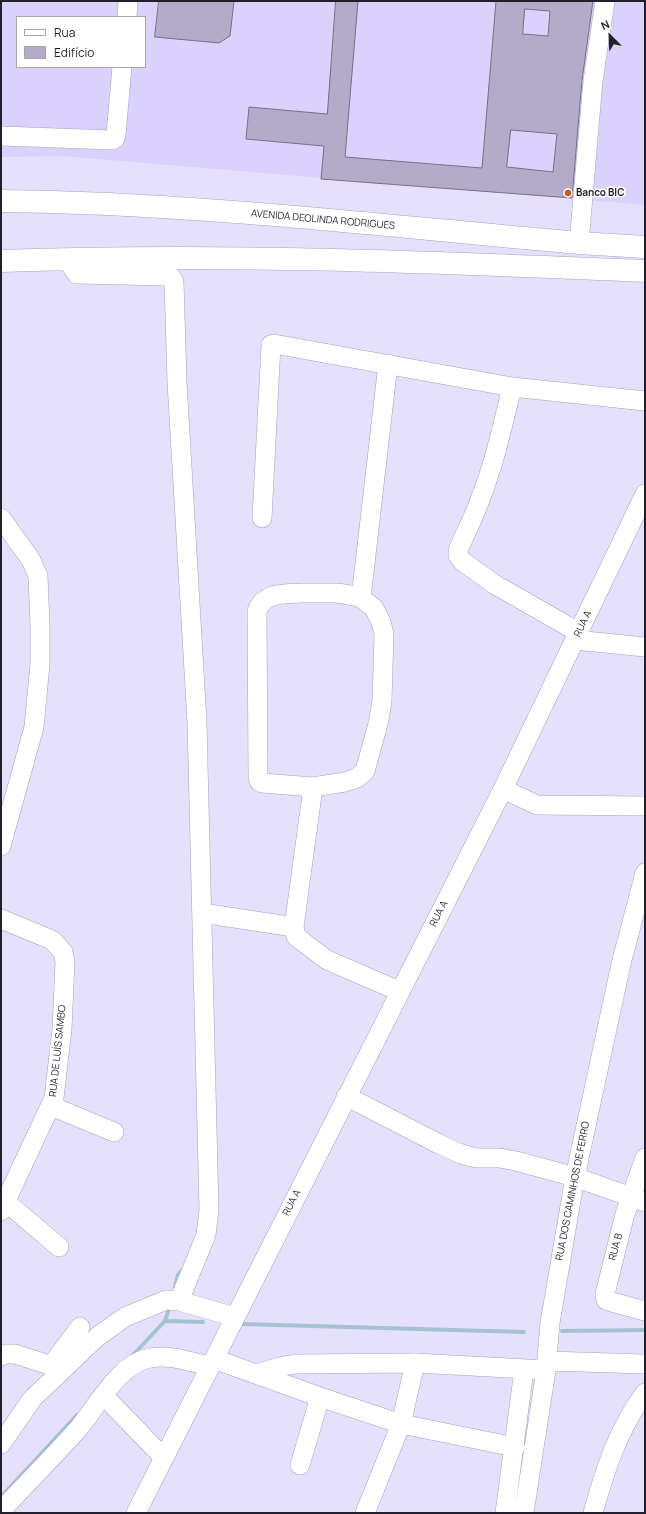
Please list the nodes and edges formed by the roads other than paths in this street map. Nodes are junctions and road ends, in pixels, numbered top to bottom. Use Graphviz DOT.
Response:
graph roads {
  1 [pos="128,1"];
  2 [pos="605,1"];
  3 [pos="127,16"];
  4 [pos="122,68"];
  5 [pos="1,136"];
  6 [pos="1,201"];
  7 [pos="579,243"];
  8 [pos="645,247"];
  9 [pos="67,260"];
  10 [pos="1,261"];
  11 [pos="645,271"];
  12 [pos="388,364"];
  13 [pos="512,387"];
  14 [pos="645,401"];
  15 [pos="645,494"];
  16 [pos="1,518"];
  17 [pos="262,518"];
  18 [pos="361,598"];
  19 [pos="577,636"];
  20 [pos="645,647"];
  21 [pos="313,786"];
  22 [pos="503,789"];
  23 [pos="645,806"];
  24 [pos="1,846"];
  25 [pos="645,873"];
  26 [pos="202,913"];
  27 [pos="1,919"];
  28 [pos="294,927"];
  29 [pos="399,991"];
  30 [pos="346,1096"];
  31 [pos="51,1106"];
  32 [pos="114,1132"];
  33 [pos="645,1158"];
  34 [pos="575,1177"];
  35 [pos="638,1200"];
  36 [pos="4,1206"];
  37 [pos="59,1247"];
  38 [pos="179,1301"];
  39 [pos="645,1311"];
  40 [pos="231,1324"];
  41 [pos="80,1327"];
  42 [pos="1,1356"];
  43 [pos="547,1358"];
  44 [pos="214,1359"];
  45 [pos="415,1363"];
  46 [pos="645,1364"];
  47 [pos="56,1367"];
  48 [pos="524,1370"];
  49 [pos="256,1374"];
  50 [pos="645,1393"];
  51 [pos="103,1395"];
  52 [pos="320,1397"];
  53 [pos="401,1424"];
  54 [pos="1,1444"];
  55 [pos="515,1447"];
  56 [pos="164,1458"];
  57 [pos="300,1465"];
  58 [pos="1,1511"];
  59 [pos="136,1513"];
  60 [pos="365,1513"];
  61 [pos="505,1513"];
  62 [pos="524,1513"];
  63 [pos="592,1513"];
  1 -- 3 [label="street"];
  2 -- 7 [label="street"];
  4 -- 5 [label="street"];
  6 -- 7 [label="highway, AVENIDA DEOLINDA RODRIGUES"];
  7 -- 8 [label="highway, AVENIDA DEOLINDA RODRIGUES"];
  9 -- 10 [label="highway"];
  9 -- 11 [label="highway"];
  9 -- 26 [label="street"];
  12 -- 13 [label="street"];
  12 -- 17 [label="street"];
  12 -- 18 [label="street"];
  13 -- 14 [label="street"];
  13 -- 19 [label="street"];
  15 -- 19 [label="street, RUA A"];
  16 -- 24 [label="street"];
  18 -- 21 [label="street"];
  18 -- 21 [label="street"];
  19 -- 20 [label="street"];
  19 -- 22 [label="street, RUA A"];
  21 -- 28 [label="street"];
  22 -- 23 [label="street"];
  22 -- 29 [label="street, RUA A"];
  25 -- 34 [label="street, RUA DOS CAMINHOS DE FERRO"];
  26 -- 28 [label="street"];
  26 -- 38 [label="street"];
  27 -- 31 [label="street, RUA DE LUÍS SAMBO"];
  28 -- 29 [label="street"];
  29 -- 30 [label="street, RUA A"];
  30 -- 34 [label="street"];
  30 -- 40 [label="street, RUA A"];
  31 -- 32 [label="street"];
  31 -- 36 [label="street, RUA DE LUÍS SAMBO"];
  33 -- 35 [label="street, RUA B"];
  34 -- 35 [label="street"];
  34 -- 43 [label="street, RUA DOS CAMINHOS DE FERRO"];
  35 -- 39 [label="street, RUA B"];
  36 -- 37 [label="street"];
  38 -- 40 [label="street"];
  38 -- 47 [label="street"];
  40 -- 44 [label="street, RUA A"];
  41 -- 47 [label="street"];
  42 -- 47 [label="street"];
  43 -- 46 [label="street"];
  43 -- 48 [label="street"];
  43 -- 62 [label="street, RUA DOS CAMINHOS DE FERRO"];
  44 -- 49 [label="street"];
  44 -- 51 [label="street"];
  44 -- 56 [label="street"];
  45 -- 48 [label="street"];
  45 -- 49 [label="street"];
  45 -- 53 [label="street"];
  47 -- 54 [label="street"];
  48 -- 55 [label="street"];
  49 -- 52 [label="street"];
  50 -- 63 [label="street"];
  51 -- 56 [label="street"];
  51 -- 58 [label="street"];
  52 -- 53 [label="street"];
  52 -- 57 [label="street"];
  53 -- 55 [label="street"];
  53 -- 60 [label="street"];
  55 -- 61 [label="street"];
  56 -- 59 [label="street"];
}
